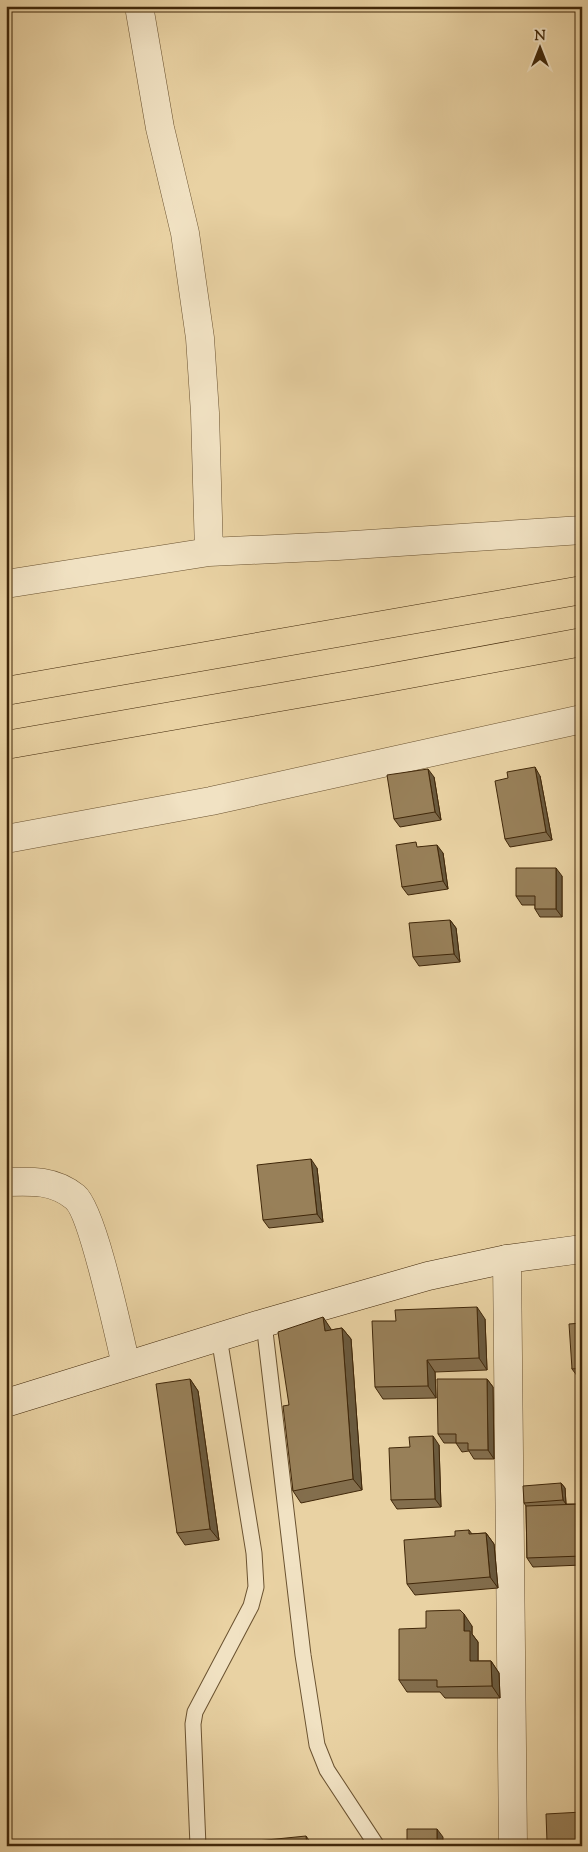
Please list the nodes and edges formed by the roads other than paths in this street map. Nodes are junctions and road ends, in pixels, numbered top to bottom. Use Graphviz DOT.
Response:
graph roads {
  1 [pos="139,6"];
  2 [pos="582,530"];
  3 [pos="209,552"];
  4 [pos="6,584"];
  5 [pos="582,590"];
  6 [pos="582,642"];
  7 [pos="6,691"];
  8 [pos="582,719"];
  9 [pos="6,745"];
  10 [pos="6,839"];
  11 [pos="6,1182"];
  12 [pos="582,1249"];
  13 [pos="507,1259"];
  14 [pos="264,1322"];
  15 [pos="219,1337"];
  16 [pos="126,1364"];
  17 [pos="6,1402"];
  18 [pos="198,1846"];
  19 [pos="377,1846"];
  20 [pos="513,1846"];
  1 -- 3 [label="street"];
  2 -- 3 [label="street"];
  3 -- 4 [label="street"];
  5 -- 7 [label="highway"];
  6 -- 9 [label="highway"];
  8 -- 10 [label="street"];
  11 -- 16 [label="street"];
  12 -- 13 [label="street"];
  13 -- 14 [label="street"];
  13 -- 20 [label="street"];
  14 -- 15 [label="street"];
  14 -- 19 [label="lane"];
  15 -- 16 [label="street"];
  15 -- 18 [label="lane"];
  16 -- 17 [label="street"];
}
